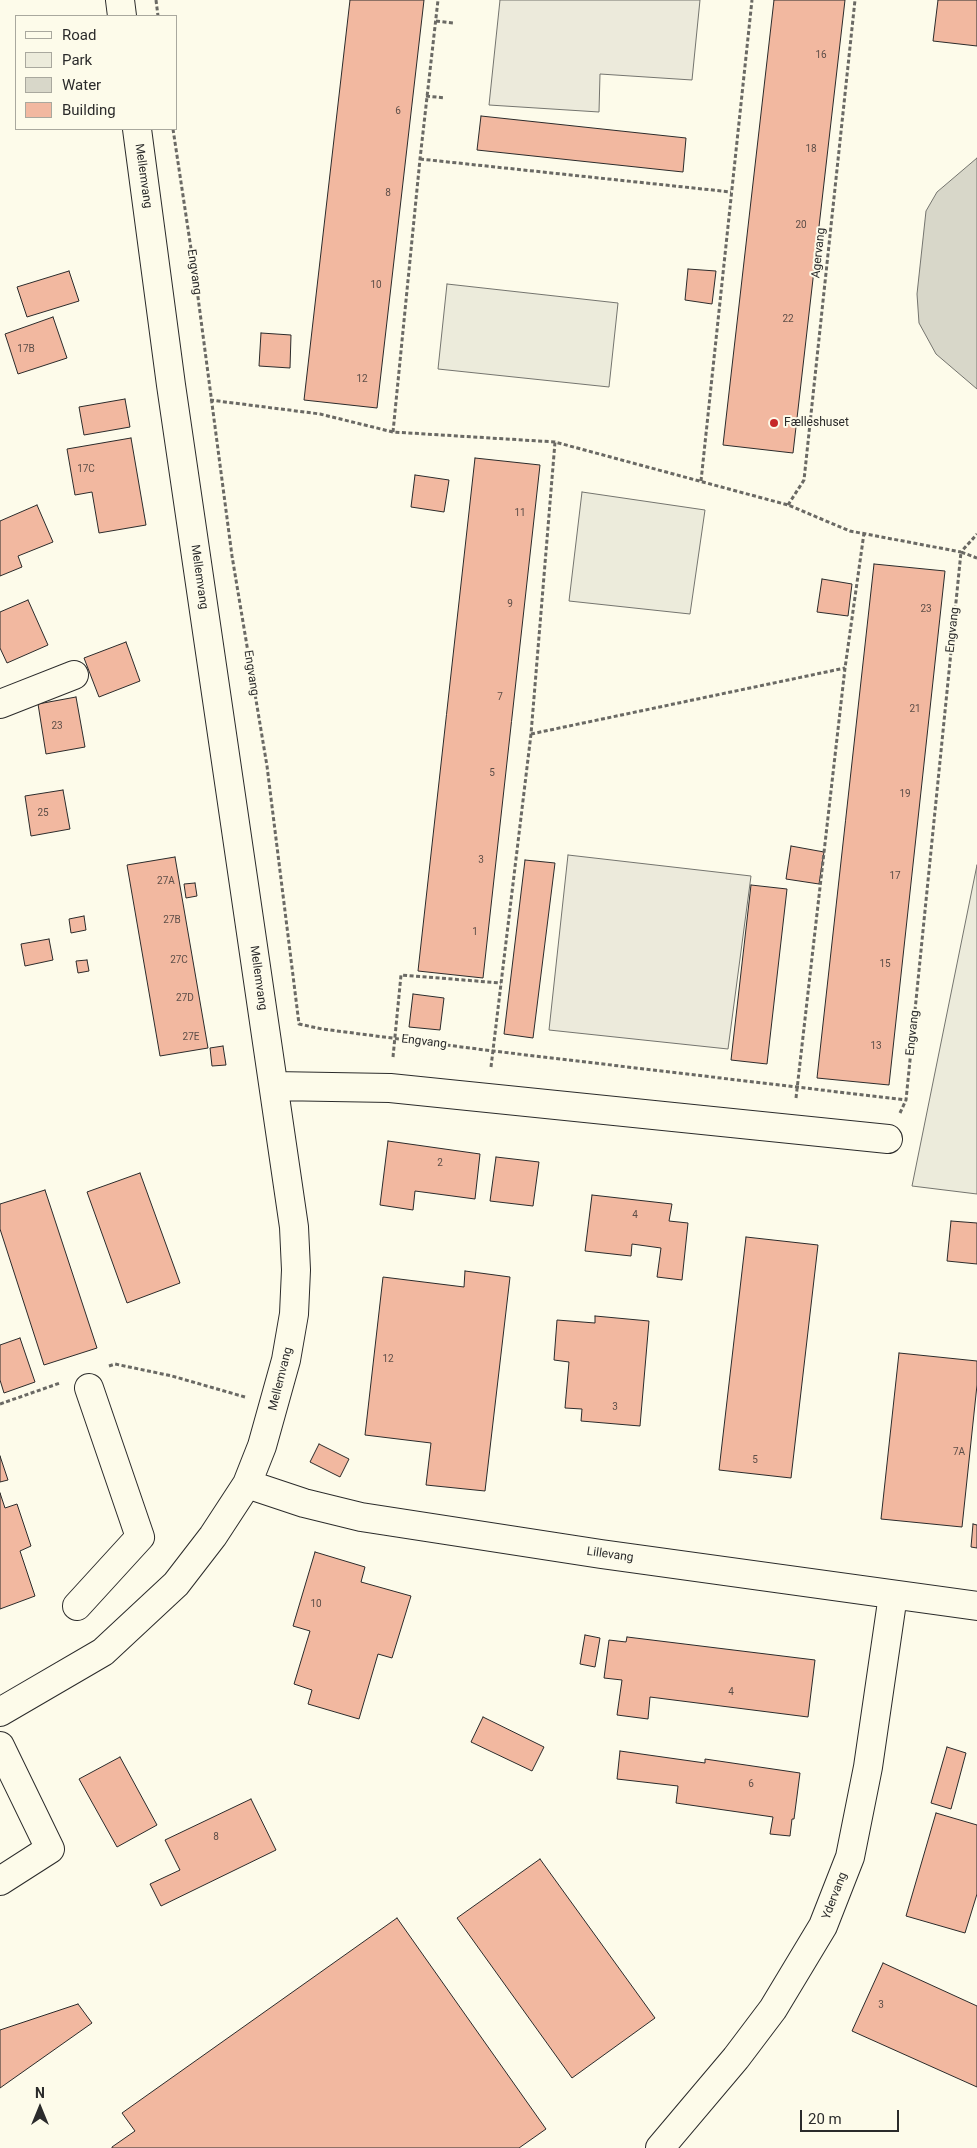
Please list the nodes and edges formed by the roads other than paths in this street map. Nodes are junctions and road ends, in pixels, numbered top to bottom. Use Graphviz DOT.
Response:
graph roads {
  1 [pos="120,0"];
  2 [pos="122,15"];
  3 [pos="137,130"];
  4 [pos="74,675"];
  5 [pos="0,704"];
  6 [pos="274,1086"];
  7 [pos="888,1139"];
  8 [pos="77,1385"];
  9 [pos="247,1484"];
  10 [pos="893,1595"];
  11 [pos="77,1606"];
  12 [pos="977,1606"];
  13 [pos="0,1712"];
  14 [pos="0,1746"];
  15 [pos="0,1881"];
  16 [pos="660,2148"];
  1 -- 2 [label="street"];
  3 -- 6 [label="street, Mellemvang"];
  4 -- 5 [label="street"];
  6 -- 7 [label="street"];
  6 -- 9 [label="street, Mellemvang"];
  8 -- 11 [label="street"];
  9 -- 10 [label="street, Lillevang"];
  9 -- 13 [label="street, Mellemvang"];
  10 -- 12 [label="street, Lillevang"];
  10 -- 16 [label="street, Ydervang"];
  14 -- 15 [label="street"];
}
